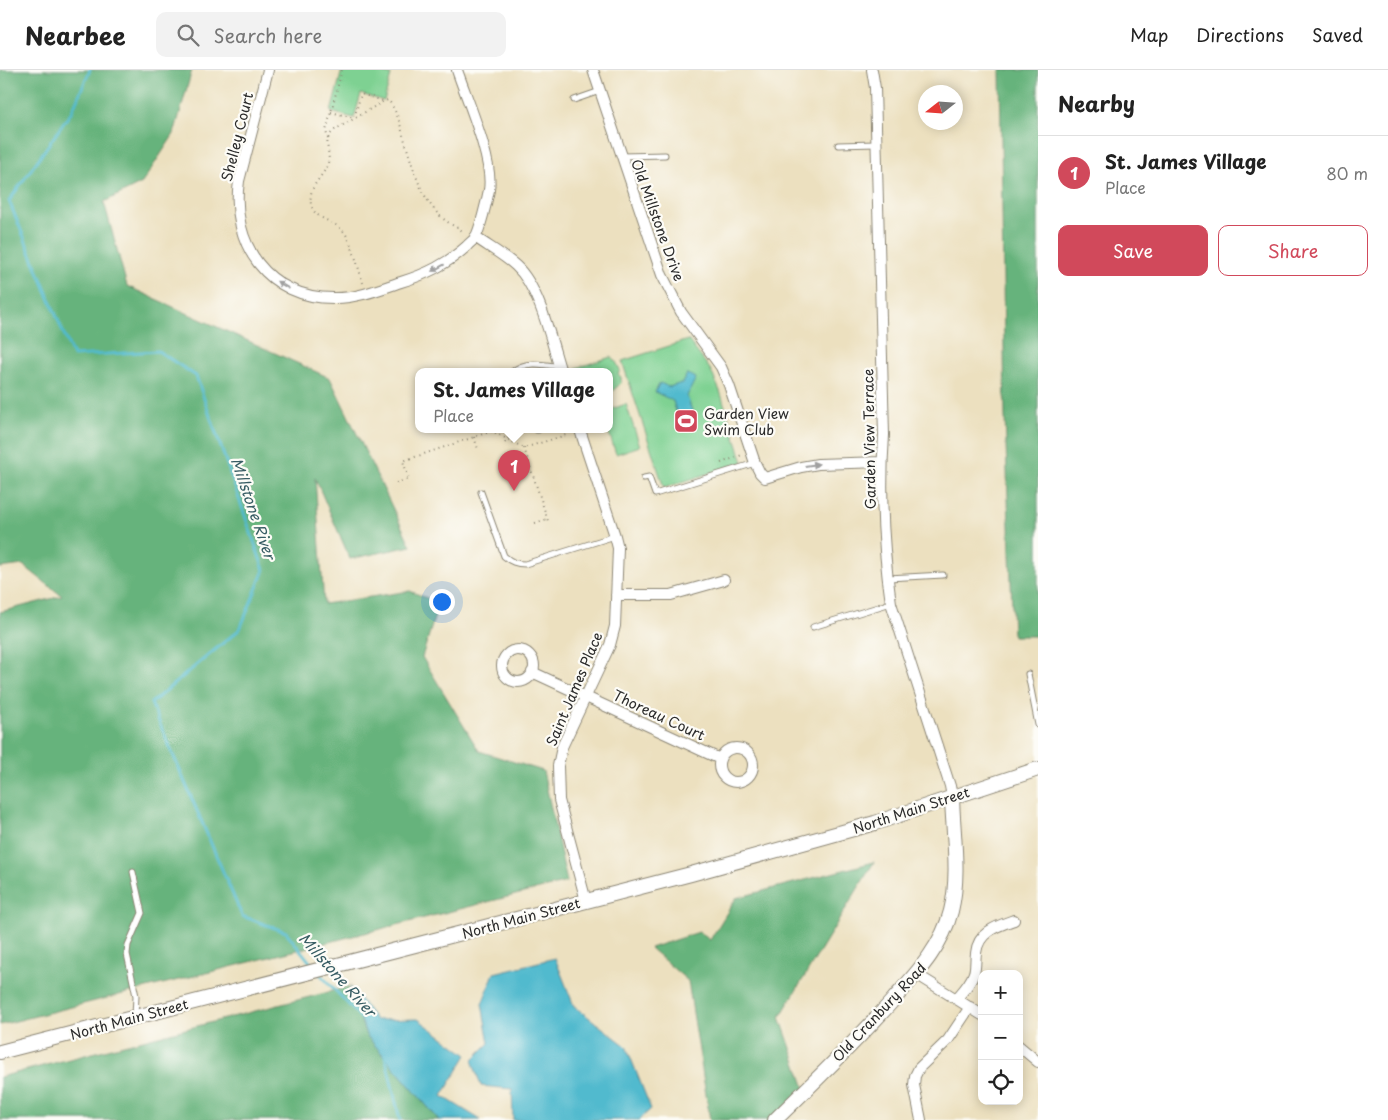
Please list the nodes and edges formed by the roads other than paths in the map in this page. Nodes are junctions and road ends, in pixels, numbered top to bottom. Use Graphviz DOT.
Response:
graph roads {
  1 [pos="268,70"];
  2 [pos="457,70"];
  3 [pos="593,70"];
  4 [pos="872,70"];
  5 [pos="600,91"];
  6 [pos="574,100"];
  7 [pos="876,144"];
  8 [pos="838,145"];
  9 [pos="665,155"];
  10 [pos="621,156"];
  11 [pos="475,238"];
  12 [pos="516,368"];
  13 [pos="555,368"];
  14 [pos="560,368"];
  15 [pos="581,433"];
  16 [pos="882,462"];
  17 [pos="755,463"];
  18 [pos="644,478"];
  19 [pos="481,492"];
  20 [pos="655,494"];
  21 [pos="648,496"];
  22 [pos="615,536"];
  23 [pos="943,575"];
  24 [pos="887,578"];
  25 [pos="724,580"];
  26 [pos="616,595"];
  27 [pos="890,603"];
  28 [pos="813,626"];
  29 [pos="532,672"];
  30 [pos="1028,674"];
  31 [pos="585,697"];
  32 [pos="1038,725"];
  33 [pos="720,759"];
  34 [pos="1038,768"];
  35 [pos="952,797"];
  36 [pos="134,872"];
  37 [pos="586,901"];
  38 [pos="1014,920"];
  39 [pos="916,974"];
  40 [pos="956,999"];
  41 [pos="970,1007"];
  42 [pos="981,1015"];
  43 [pos="135,1018"];
  44 [pos="1023,1049"];
  45 [pos="0,1052"];
  46 [pos="1038,1062"];
  47 [pos="775,1120"];
  48 [pos="921,1120"];
  11 -- 1 [label="street, Shelley Court, one-way"];
  2 -- 11 [label="street"];
  3 -- 5 [label="street, Old Millstone Drive"];
  4 -- 7 [label="street, Garden View Terrace"];
  5 -- 6 [label="lane"];
  5 -- 10 [label="street, Old Millstone Drive"];
  7 -- 8 [label="lane"];
  7 -- 16 [label="street, Garden View Terrace"];
  9 -- 10 [label="lane"];
  10 -- 17 [label="street, Old Millstone Drive"];
  11 -- 14 [label="street"];
  12 -- 13 [label="lane"];
  15 -- 22 [label="street, Saint James Place"];
  17 -- 16 [label="street, Old Millstone Drive, one-way"];
  16 -- 24 [label="street, Garden View Terrace"];
  17 -- 20 [label="lane"];
  18 -- 20 [label="lane"];
  19 -- 22 [label="lane"];
  20 -- 21 [label="lane"];
  22 -- 26 [label="street, Saint James Place"];
  23 -- 24 [label="lane"];
  24 -- 27 [label="street, Garden View Terrace"];
  25 -- 26 [label="street"];
  26 -- 31 [label="street, Saint James Place"];
  27 -- 28 [label="lane"];
  27 -- 35 [label="street, Garden View Terrace"];
  29 -- 31 [label="street, Thoreau Court"];
  30 -- 32 [label="lane"];
  31 -- 33 [label="street, Thoreau Court"];
  31 -- 37 [label="street, Saint James Place"];
  34 -- 35 [label="street, North Main Street"];
  35 -- 37 [label="street, North Main Street"];
  35 -- 39 [label="street, Old Cranbury Road"];
  36 -- 43 [label="lane"];
  37 -- 43 [label="street, North Main Street"];
  38 -- 40 [label="street"];
  39 -- 40 [label="street"];
  39 -- 47 [label="street, Old Cranbury Road"];
  40 -- 41 [label="street"];
  41 -- 42 [label="street"];
  41 -- 48 [label="street"];
  43 -- 45 [label="street, North Main Street"];
  44 -- 46 [label="street"];
}
